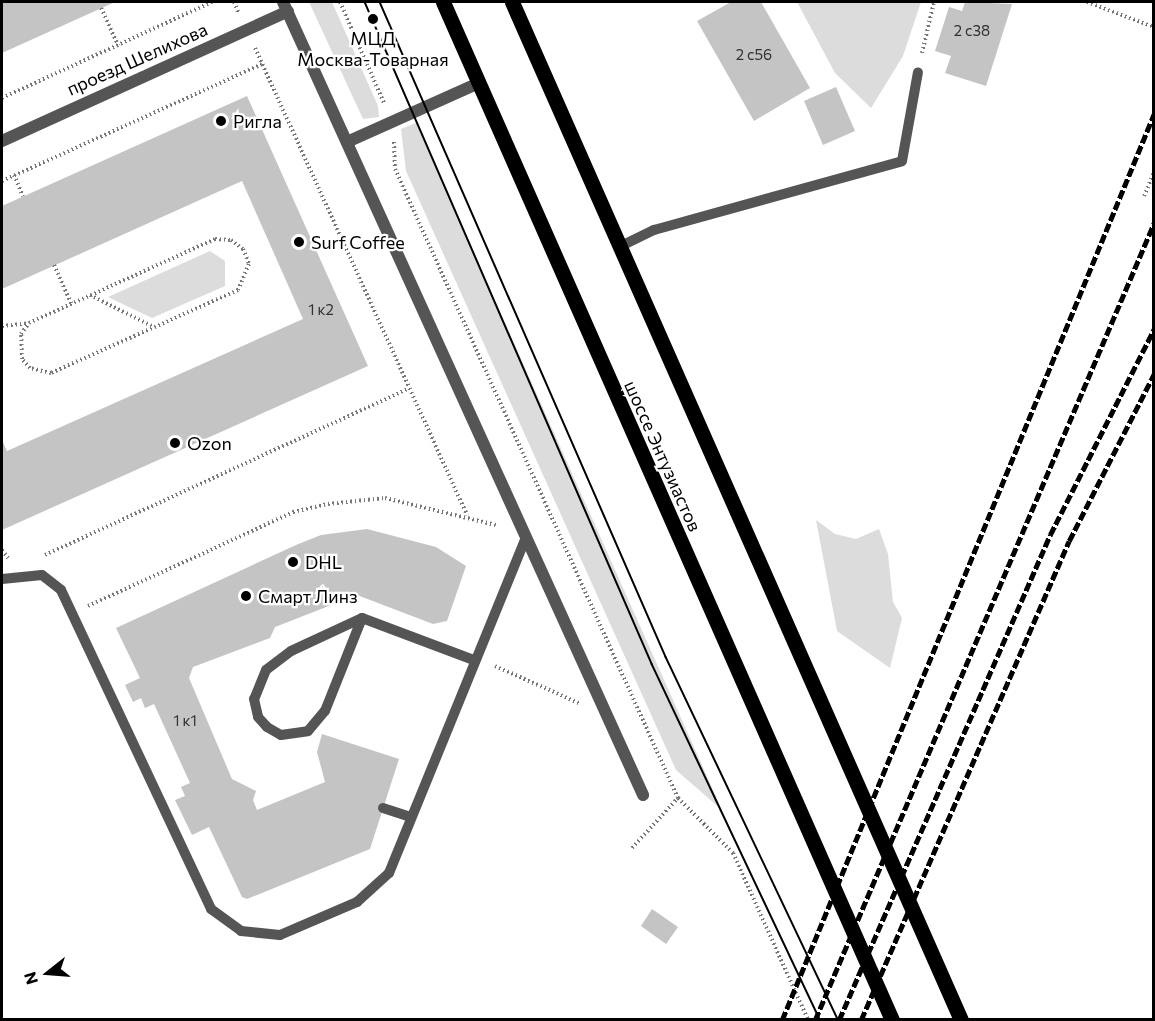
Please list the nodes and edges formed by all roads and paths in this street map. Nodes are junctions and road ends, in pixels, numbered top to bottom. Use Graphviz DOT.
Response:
graph roads {
  1 [pos="212,2"];
  2 [pos="234,2"];
  3 [pos="340,2"];
  4 [pos="443,2"];
  5 [pos="512,2"];
  6 [pos="934,2"];
  7 [pos="1087,2"];
  8 [pos="286,6"];
  9 [pos="101,8"];
  10 [pos="1154,27"];
  11 [pos="246,29"];
  12 [pos="118,45"];
  13 [pos="262,64"];
  14 [pos="918,72"];
  15 [pos="479,84"];
  16 [pos="2,98"];
  17 [pos="393,123"];
  18 [pos="2,141"];
  19 [pos="347,142"];
  20 [pos="1154,172"];
  21 [pos="14,175"];
  22 [pos="2,181"];
  23 [pos="23,196"];
  24 [pos="1144,196"];
  25 [pos="621,246"];
  26 [pos="54,265"];
  27 [pos="90,295"];
  28 [pos="71,303"];
  29 [pos="29,322"];
  30 [pos="2,326"];
  31 [pos="155,327"];
  32 [pos="409,388"];
  33 [pos="467,515"];
  34 [pos="526,537"];
  35 [pos="24,578"];
  36 [pos="2,579"];
  37 [pos="72,614"];
  38 [pos="362,618"];
  39 [pos="475,658"];
  40 [pos="633,695"];
  41 [pos="604,707"];
  42 [pos="643,795"];
  43 [pos="678,798"];
  44 [pos="383,808"];
  45 [pos="411,817"];
  46 [pos="632,848"];
  47 [pos="808,1020"];
  48 [pos="892,1020"];
  49 [pos="961,1020"];
  1 -- 12 [label="path"];
  2 -- 11 [label="path"];
  3 -- 17 [label="path"];
  4 -- 15 [label="main road, шоссе Энтузиастов"];
  5 -- 25 [label="main road"];
  6 -- 14 [label="path"];
  7 -- 10 [label="path"];
  8 -- 11 [label="street, проезд Шелихова"];
  8 -- 19 [label="street"];
  9 -- 12 [label="path"];
  11 -- 13 [label="path"];
  11 -- 18 [label="street, проезд Шелихова"];
  12 -- 16 [label="path"];
  13 -- 21 [label="path"];
  13 -- 32 [label="path"];
  14 -- 25 [label="lane"];
  15 -- 17 [label="street"];
  15 -- 48 [label="main road, шоссе Энтузиастов"];
  17 -- 19 [label="street"];
  17 -- 40 [label="path"];
  19 -- 34 [label="street"];
  20 -- 24 [label="path"];
  21 -- 22 [label="path"];
  21 -- 23 [label="path"];
  25 -- 49 [label="main road"];
  26 -- 28 [label="path"];
  27 -- 28 [label="path"];
  27 -- 31 [label="path"];
  27 -- 31 [label="path"];
  28 -- 29 [label="path"];
  29 -- 30 [label="path"];
  29 -- 31 [label="path"];
  32 -- 33 [label="path"];
  32 -- 35 [label="path"];
  33 -- 34 [label="path"];
  33 -- 37 [label="path"];
  34 -- 39 [label="lane"];
  34 -- 41 [label="street"];
  35 -- 36 [label="lane"];
  35 -- 37 [label="lane"];
  37 -- 45 [label="lane"];
  38 -- 38 [label="lane"];
  38 -- 39 [label="lane"];
  39 -- 41 [label="path"];
  39 -- 45 [label="lane"];
  40 -- 41 [label="path"];
  40 -- 43 [label="path"];
  41 -- 42 [label="street"];
  43 -- 46 [label="path"];
  43 -- 47 [label="path"];
  44 -- 45 [label="lane"];
}
